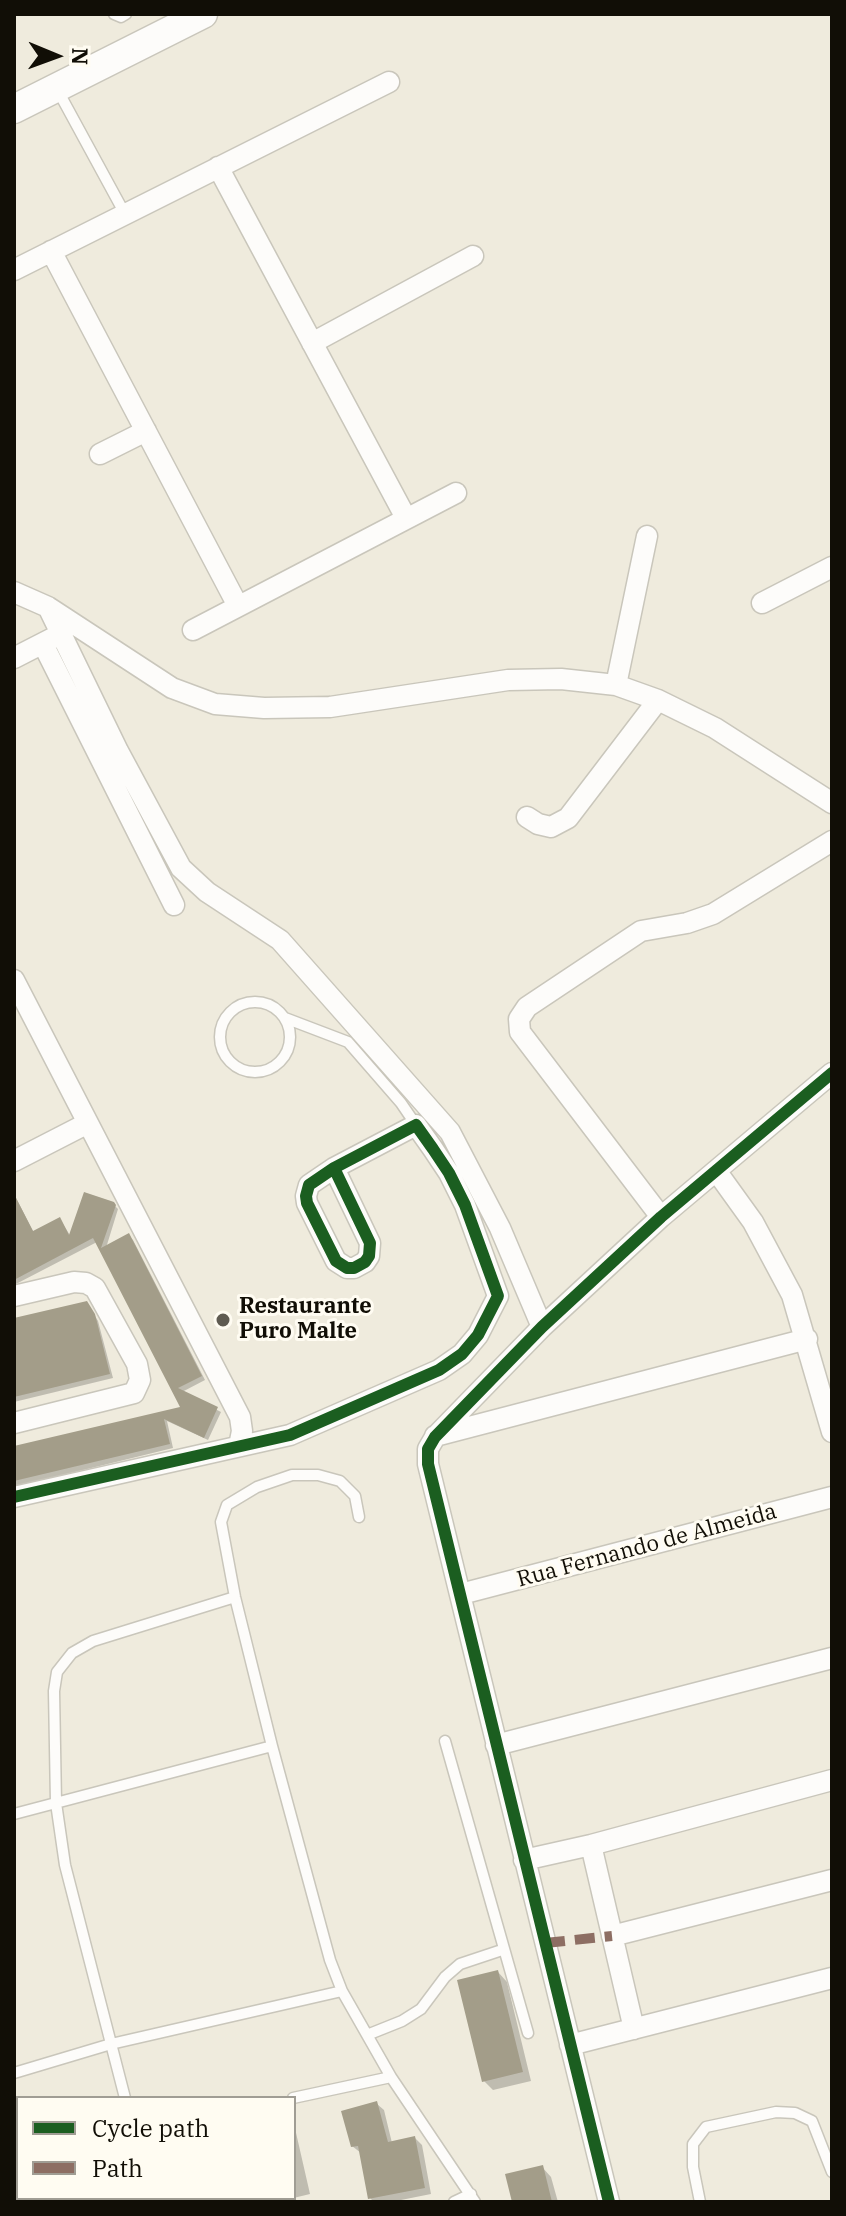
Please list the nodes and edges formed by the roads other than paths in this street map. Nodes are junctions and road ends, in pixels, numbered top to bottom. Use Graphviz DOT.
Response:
graph roads {
  1 [pos="114,14"];
  2 [pos="126,14"];
  3 [pos="203,14"];
  4 [pos="389,82"];
  5 [pos="56,88"];
  6 [pos="14,109"];
  7 [pos="218,167"];
  8 [pos="125,214"];
  9 [pos="51,251"];
  10 [pos="473,256"];
  11 [pos="14,270"];
  12 [pos="312,343"];
  13 [pos="146,431"];
  14 [pos="100,454"];
  15 [pos="456,493"];
  16 [pos="406,518"];
  17 [pos="647,536"];
  18 [pos="832,567"];
  19 [pos="14,592"];
  20 [pos="762,603"];
  21 [pos="238,606"];
  22 [pos="48,607"];
  23 [pos="193,630"];
  24 [pos="52,639"];
  25 [pos="14,658"];
  26 [pos="616,685"];
  27 [pos="658,700"];
  28 [pos="832,803"];
  29 [pos="527,817"];
  30 [pos="832,841"];
  31 [pos="174,905"];
  32 [pos="14,980"];
  33 [pos="285,1018"];
  34 [pos="832,1073"];
  35 [pos="88,1123"];
  36 [pos="416,1125"];
  37 [pos="14,1161"];
  38 [pos="334,1168"];
  39 [pos="717,1172"];
  40 [pos="661,1217"];
  41 [pos="14,1296"];
  42 [pos="542,1327"];
  43 [pos="807,1339"];
  44 [pos="483,1387"];
  45 [pos="497,1419"];
  46 [pos="14,1423"];
  47 [pos="832,1432"];
  48 [pos="435,1437"];
  49 [pos="239,1446"];
  50 [pos="14,1497"];
  51 [pos="832,1497"];
  52 [pos="359,1517"];
  53 [pos="461,1594"];
  54 [pos="235,1597"];
  55 [pos="832,1658"];
  56 [pos="445,1741"];
  57 [pos="496,1745"];
  58 [pos="272,1746"];
  59 [pos="832,1780"];
  60 [pos="56,1803"];
  61 [pos="14,1814"];
  62 [pos="591,1845"];
  63 [pos="524,1860"];
  64 [pos="832,1880"];
  65 [pos="612,1936"];
  66 [pos="502,1950"];
  67 [pos="832,1978"];
  68 [pos="342,1991"];
  69 [pos="634,2029"];
  70 [pos="528,2033"];
  71 [pos="367,2035"];
  72 [pos="111,2044"];
  73 [pos="570,2045"];
  74 [pos="14,2073"];
  75 [pos="391,2077"];
  76 [pos="124,2096"];
  77 [pos="296,2097"];
  78 [pos="832,2172"];
  79 [pos="473,2198"];
  80 [pos="454,2202"];
  81 [pos="609,2202"];
  82 [pos="700,2202"];
  1 -- 2 [label="lane"];
  3 -- 5 [label="main road"];
  4 -- 7 [label="street"];
  5 -- 6 [label="main road"];
  5 -- 8 [label="lane"];
  7 -- 8 [label="street"];
  7 -- 12 [label="street"];
  8 -- 9 [label="street"];
  9 -- 11 [label="street"];
  9 -- 13 [label="street"];
  10 -- 12 [label="street"];
  12 -- 16 [label="street"];
  13 -- 14 [label="street"];
  13 -- 21 [label="street"];
  15 -- 16 [label="street"];
  16 -- 21 [label="street"];
  17 -- 26 [label="street"];
  18 -- 20 [label="street"];
  19 -- 22 [label="street"];
  21 -- 23 [label="street"];
  22 -- 24 [label="street"];
  22 -- 26 [label="street"];
  24 -- 25 [label="street"];
  24 -- 31 [label="street"];
  24 -- 42 [label="street"];
  26 -- 27 [label="street"];
  27 -- 28 [label="street"];
  27 -- 29 [label="street"];
  30 -- 40 [label="street"];
  32 -- 35 [label="street"];
  33 -- 33 [label="lane"];
  33 -- 36 [label="lane"];
  34 -- 39 [label="street"];
  35 -- 37 [label="street"];
  35 -- 49 [label="street"];
  36 -- 38 [label="street"];
  36 -- 49 [label="street"];
  39 -- 40 [label="street"];
  39 -- 43 [label="street"];
  40 -- 42 [label="street"];
  41 -- 46 [label="street"];
  42 -- 44 [label="street"];
  43 -- 45 [label="street"];
  43 -- 47 [label="street"];
  44 -- 45 [label="street"];
  44 -- 48 [label="street"];
  45 -- 48 [label="street"];
  48 -- 53 [label="street"];
  49 -- 50 [label="street"];
  51 -- 53 [label="street, Rua Fernando de Almeida"];
  52 -- 54 [label="lane"];
  53 -- 57 [label="street"];
  54 -- 58 [label="lane"];
  54 -- 60 [label="lane"];
  55 -- 57 [label="street"];
  56 -- 66 [label="lane"];
  57 -- 63 [label="street"];
  58 -- 60 [label="lane"];
  58 -- 68 [label="lane"];
  59 -- 62 [label="street"];
  60 -- 61 [label="lane"];
  60 -- 72 [label="lane"];
  62 -- 63 [label="street"];
  62 -- 65 [label="street"];
  63 -- 73 [label="street"];
  64 -- 65 [label="street"];
  65 -- 69 [label="street"];
  66 -- 70 [label="lane"];
  66 -- 71 [label="lane"];
  67 -- 69 [label="street"];
  68 -- 71 [label="lane"];
  68 -- 72 [label="lane"];
  69 -- 73 [label="street"];
  71 -- 75 [label="lane"];
  72 -- 74 [label="lane"];
  72 -- 76 [label="lane"];
  73 -- 81 [label="street"];
  75 -- 77 [label="lane"];
  75 -- 79 [label="lane"];
  78 -- 82 [label="lane"];
  79 -- 80 [label="lane"];
}
